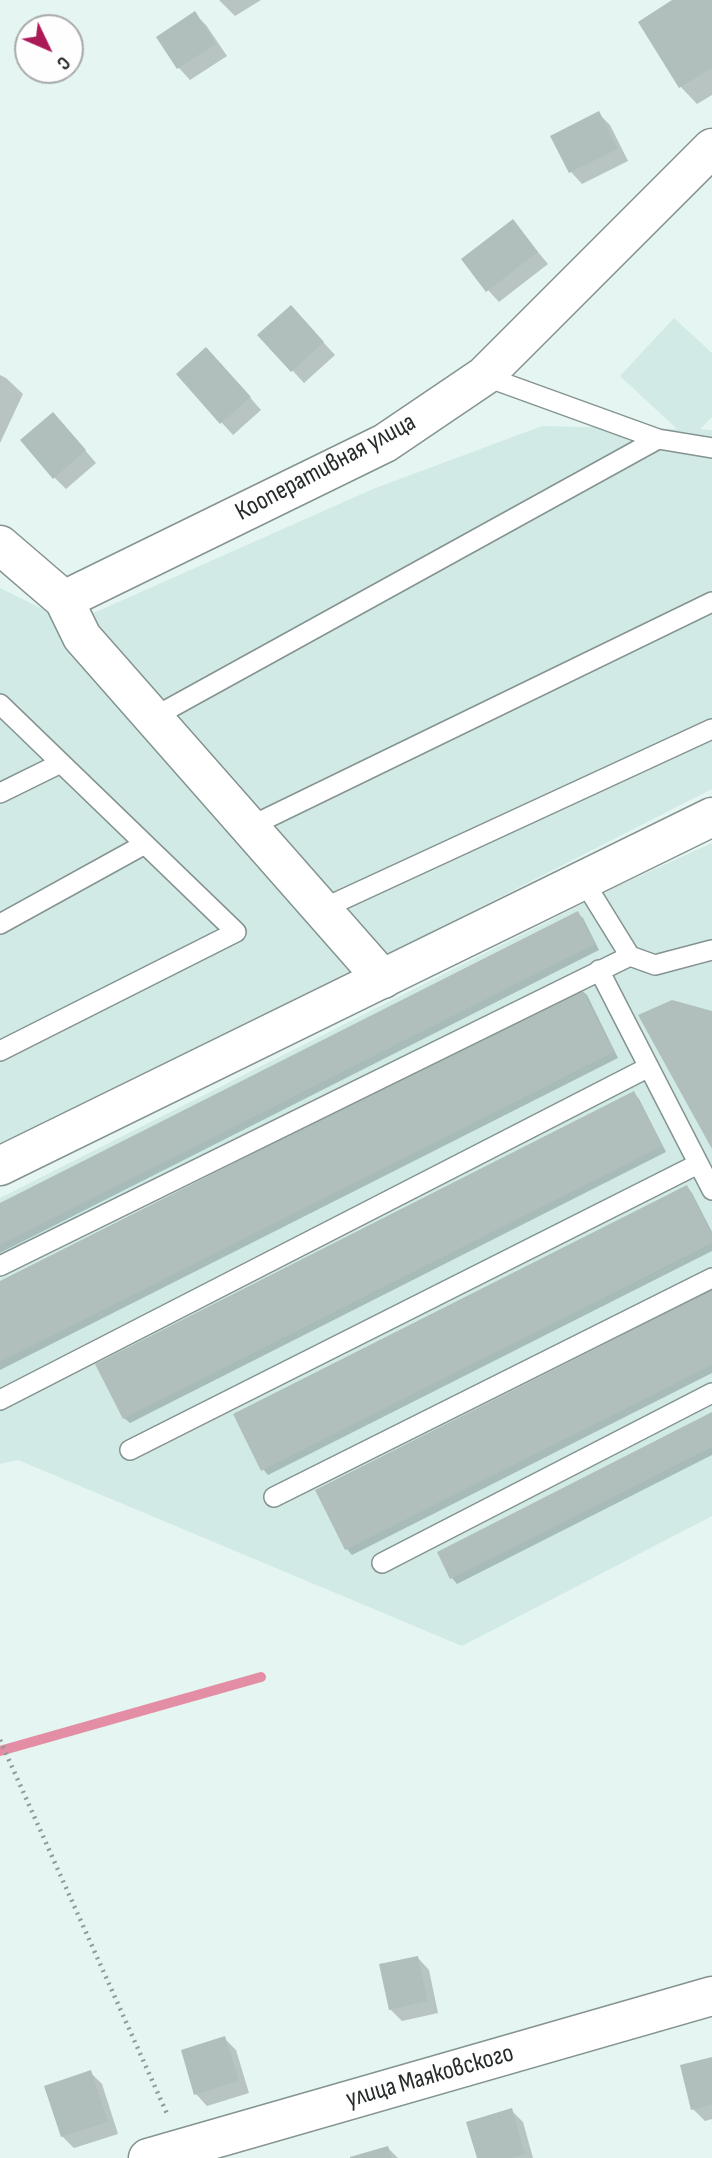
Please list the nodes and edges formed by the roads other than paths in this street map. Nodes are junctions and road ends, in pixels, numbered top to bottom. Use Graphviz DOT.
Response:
graph roads {
  1 [pos="712,148"];
  2 [pos="484,376"];
  3 [pos="658,439"];
  4 [pos="712,448"];
  5 [pos="0,545"];
  6 [pos="64,600"];
  7 [pos="712,601"];
  8 [pos="0,704"];
  9 [pos="154,717"];
  10 [pos="712,729"];
  11 [pos="61,763"];
  12 [pos="0,793"];
  13 [pos="712,817"];
  14 [pos="249,827"];
  15 [pos="145,844"];
  16 [pos="583,880"];
  17 [pos="322,909"];
  18 [pos="0,924"];
  19 [pos="712,950"];
  20 [pos="631,956"];
  21 [pos="599,970"];
  22 [pos="383,979"];
  23 [pos="0,1051"];
  24 [pos="649,1067"];
  25 [pos="698,1164"];
  26 [pos="0,1166"];
  27 [pos="712,1190"];
  28 [pos="0,1266"];
  29 [pos="712,1278"];
  30 [pos="712,1393"];
  31 [pos="0,1401"];
  32 [pos="131,1450"];
  33 [pos="274,1497"];
  34 [pos="382,1563"];
  35 [pos="712,1996"];
  36 [pos="165,2153"];
  1 -- 2 [label="street, Кооперативная улица"];
  2 -- 3 [label="lane"];
  2 -- 6 [label="street, Кооперативная улица"];
  3 -- 4 [label="lane"];
  3 -- 9 [label="lane"];
  5 -- 6 [label="street"];
  6 -- 9 [label="street"];
  7 -- 14 [label="lane"];
  8 -- 11 [label="lane"];
  9 -- 14 [label="street"];
  10 -- 17 [label="lane"];
  11 -- 12 [label="lane"];
  11 -- 15 [label="lane"];
  13 -- 16 [label="street"];
  14 -- 17 [label="street"];
  15 -- 18 [label="lane"];
  15 -- 23 [label="lane"];
  16 -- 20 [label="lane"];
  16 -- 22 [label="street"];
  17 -- 22 [label="street"];
  19 -- 20 [label="lane"];
  20 -- 21 [label="lane"];
  21 -- 24 [label="lane"];
  21 -- 28 [label="lane"];
  22 -- 26 [label="street"];
  24 -- 25 [label="lane"];
  24 -- 31 [label="lane"];
  25 -- 27 [label="lane"];
  25 -- 32 [label="lane"];
  29 -- 33 [label="lane"];
  30 -- 34 [label="lane"];
  35 -- 36 [label="street, улица Маяковского"];
}
